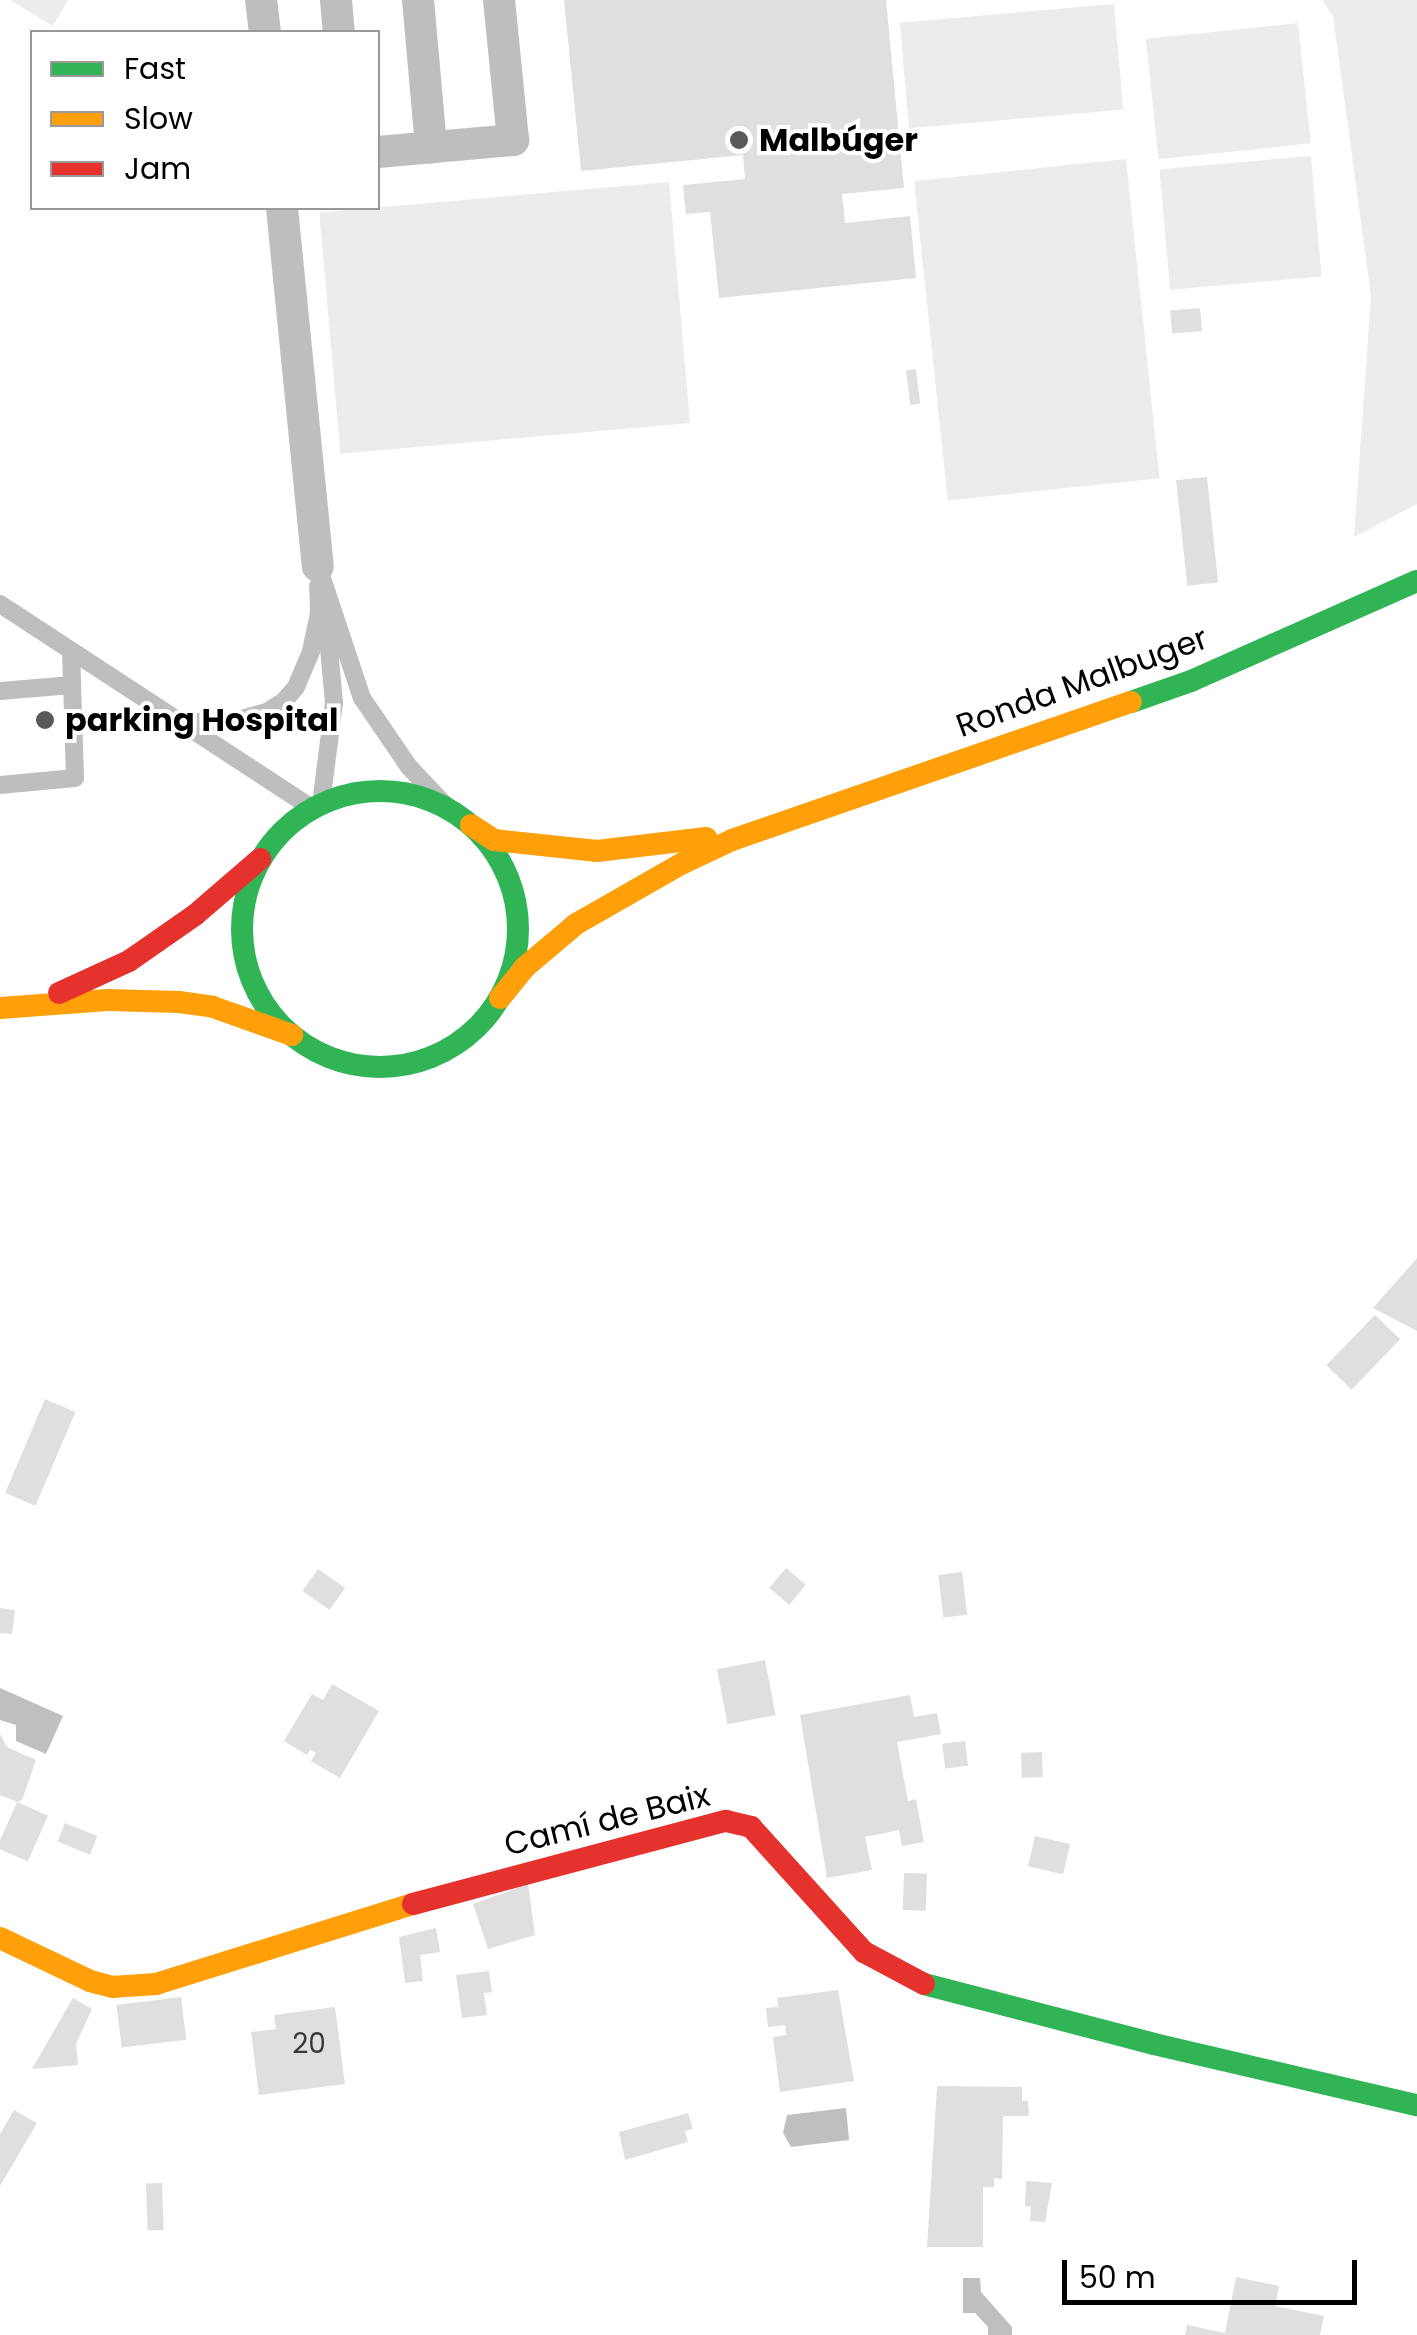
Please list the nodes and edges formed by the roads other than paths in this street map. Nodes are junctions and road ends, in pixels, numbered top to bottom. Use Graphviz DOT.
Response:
graph roads {
  1 [pos="262,0"];
  2 [pos="336,0"];
  3 [pos="418,0"];
  4 [pos="499,0"];
  5 [pos="265,30"];
  6 [pos="339,30"];
  7 [pos="431,147"];
  8 [pos="380,152"];
  9 [pos="282,210"];
  10 [pos="318,566"];
  11 [pos="1417,581"];
  12 [pos="0,604"];
  13 [pos="71,651"];
  14 [pos="72,685"];
  15 [pos="0,690"];
  16 [pos="180,723"];
  17 [pos="0,785"];
  18 [pos="316,806"];
  19 [pos="449,809"];
  20 [pos="471,825"];
  21 [pos="763,828"];
  22 [pos="262,858"];
  23 [pos="500,998"];
  24 [pos="11,1007"];
  25 [pos="292,1035"];
  26 [pos="0,1938"];
  27 [pos="1417,2105"];
  1 -- 5 [label="street"];
  2 -- 6 [label="street"];
  3 -- 7 [label="street"];
  4 -- 7 [label="street"];
  7 -- 8 [label="street"];
  9 -- 10 [label="street"];
  10 -- 16 [label="lane"];
  10 -- 18 [label="lane"];
  10 -- 19 [label="lane"];
  11 -- 21 [label="street, Ronda Malbuger"];
  12 -- 13 [label="lane"];
  13 -- 14 [label="lane"];
  13 -- 16 [label="lane"];
  14 -- 15 [label="lane"];
  14 -- 17 [label="lane"];
  16 -- 18 [label="lane"];
  18 -- 19 [label="street"];
  18 -- 22 [label="street"];
  19 -- 20 [label="street"];
  20 -- 21 [label="street, Ronda Malbuger"];
  20 -- 23 [label="street"];
  21 -- 23 [label="street, Ronda Malbuger"];
  22 -- 24 [label="street"];
  22 -- 25 [label="street"];
  23 -- 25 [label="street"];
  24 -- 25 [label="street"];
  26 -- 27 [label="street, Camí de Baix"];
}
